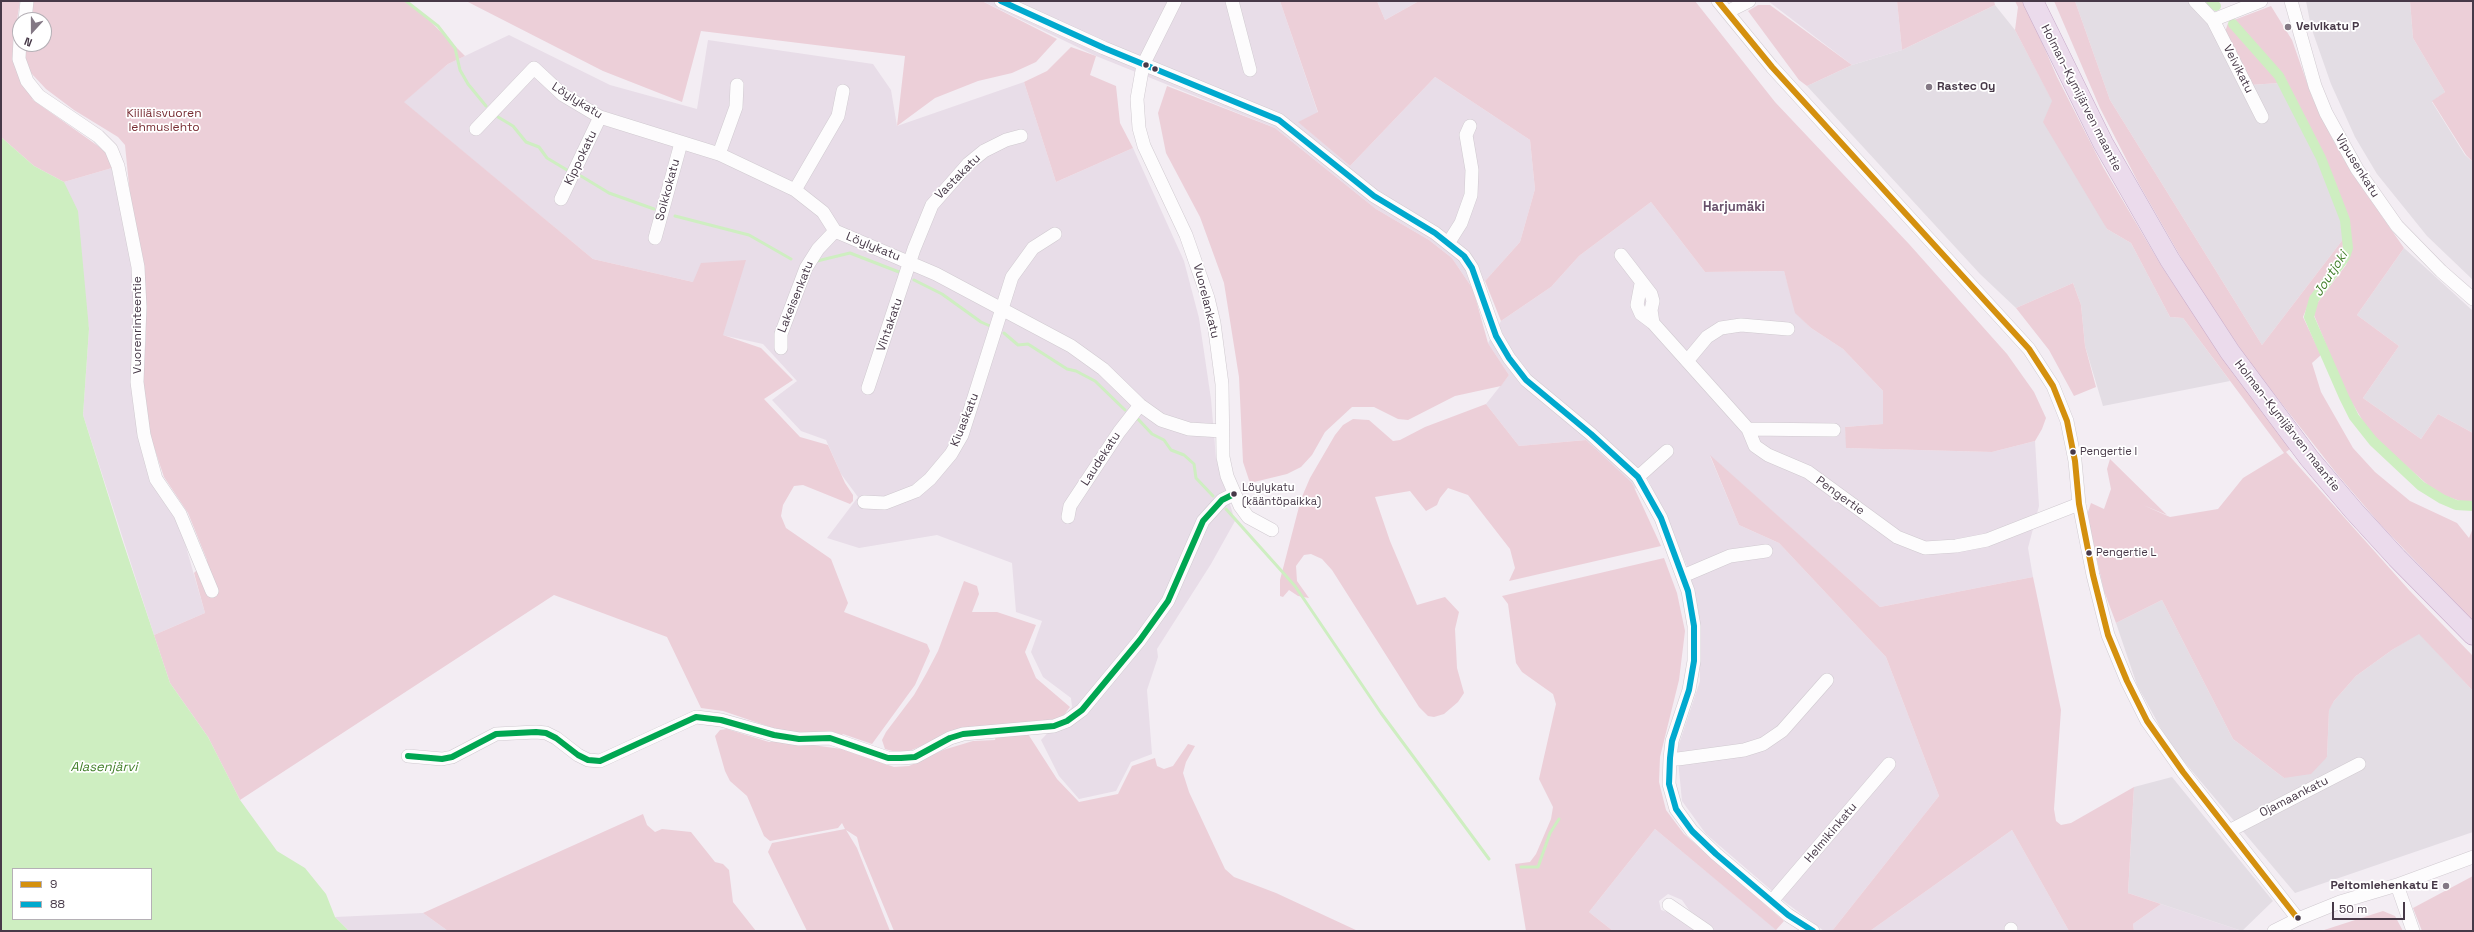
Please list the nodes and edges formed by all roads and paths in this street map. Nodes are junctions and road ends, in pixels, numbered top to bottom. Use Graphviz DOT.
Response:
graph roads {
  1 [pos="27,1"];
  2 [pos="1001,1"];
  3 [pos="1175,1"];
  4 [pos="1232,1"];
  5 [pos="1718,1"];
  6 [pos="1749,1"];
  7 [pos="2033,1"];
  8 [pos="2045,1"];
  9 [pos="2195,1"];
  10 [pos="2261,1"];
  11 [pos="2291,1"];
  12 [pos="26,12"];
  13 [pos="1727,12"];
  14 [pos="2213,20"];
  15 [pos="19,52"];
  16 [pos="1143,65"];
  17 [pos="1250,70"];
  18 [pos="737,85"];
  19 [pos="842,91"];
  20 [pos="600,117"];
  21 [pos="2262,117"];
  22 [pos="1470,126"];
  23 [pos="476,129"];
  24 [pos="1021,136"];
  25 [pos="681,143"];
  26 [pos="719,154"];
  27 [pos="795,190"];
  28 [pos="2131,193"];
  29 [pos="561,199"];
  30 [pos="835,230"];
  31 [pos="1055,234"];
  32 [pos="655,238"];
  33 [pos="1449,242"];
  34 [pos="1621,255"];
  35 [pos="911,262"];
  36 [pos="2473,300"];
  37 [pos="1003,309"];
  38 [pos="1788,328"];
  39 [pos="781,348"];
  40 [pos="1687,361"];
  41 [pos="868,388"];
  42 [pos="1140,405"];
  43 [pos="1748,428"];
  44 [pos="1834,430"];
  45 [pos="1222,431"];
  46 [pos="1667,451"];
  47 [pos="1638,477"];
  48 [pos="1234,494"];
  49 [pos="864,502"];
  50 [pos="2079,504"];
  51 [pos="1068,517"];
  52 [pos="1272,530"];
  53 [pos="1766,551"];
  54 [pos="1683,576"];
  55 [pos="212,591"];
  56 [pos="2473,635"];
  57 [pos="1827,680"];
  58 [pos="408,756"];
  59 [pos="1670,758"];
  60 [pos="1889,764"];
  61 [pos="2359,764"];
  62 [pos="2229,831"];
  63 [pos="2473,857"];
  64 [pos="2397,885"];
  65 [pos="1772,901"];
  66 [pos="1669,905"];
  67 [pos="2298,919"];
  68 [pos="1707,931"];
  69 [pos="1813,931"];
  70 [pos="2274,931"];
  71 [pos="2413,931"];
  1 -- 12 [label="street"];
  2 -- 16 [label="street"];
  3 -- 16 [label="street, Vuorelankatu"];
  4 -- 17 [label="street"];
  5 -- 13 [label="street"];
  6 -- 13 [label="street"];
  7 -- 28 [label="highway, Holman–Kymijärven maantie"];
  8 -- 28 [label="highway, Holman–Kymijärven maantie"];
  9 -- 14 [label="street, Veivikatu"];
  10 -- 14 [label="street"];
  11 -- 36 [label="street, Vipusenkatu"];
  13 -- 50 [label="street"];
  14 -- 21 [label="street, Veivikatu"];
  15 -- 55 [label="street, Vuorenrinteentie"];
  16 -- 33 [label="street"];
  16 -- 45 [label="street, Vuorelankatu"];
  18 -- 26 [label="street"];
  19 -- 27 [label="street"];
  20 -- 23 [label="street, Löylykatu"];
  20 -- 25 [label="street, Löylykatu"];
  20 -- 29 [label="street, Kippokatu"];
  22 -- 33 [label="street"];
  24 -- 35 [label="street, Vastakatu"];
  25 -- 26 [label="street, Löylykatu"];
  25 -- 32 [label="street, Soikkokatu"];
  26 -- 27 [label="street, Löylykatu"];
  27 -- 30 [label="street, Löylykatu"];
  28 -- 56 [label="highway, Holman–Kymijärven maantie"];
  30 -- 35 [label="street, Löylykatu"];
  30 -- 39 [label="street, Lakeisenkatu"];
  31 -- 37 [label="street, Kiuaskatu"];
  33 -- 47 [label="street"];
  34 -- 40 [label="street, Pengertie"];
  35 -- 37 [label="street, Löylykatu"];
  35 -- 41 [label="street, Vihtakatu"];
  37 -- 42 [label="street, Löylykatu"];
  37 -- 49 [label="street, Kiuaskatu"];
  38 -- 40 [label="street"];
  40 -- 43 [label="street, Pengertie"];
  42 -- 45 [label="street, Löylykatu"];
  42 -- 51 [label="street, Laudekatu"];
  43 -- 44 [label="street"];
  43 -- 50 [label="street, Pengertie"];
  45 -- 48 [label="street, Vuorelankatu"];
  46 -- 47 [label="street"];
  47 -- 54 [label="street"];
  48 -- 52 [label="street, Vuorelankatu"];
  48 -- 58 [label="street"];
  50 -- 62 [label="street"];
  53 -- 54 [label="street"];
  54 -- 59 [label="street"];
  57 -- 59 [label="street"];
  59 -- 65 [label="street"];
  60 -- 65 [label="street, Helmikinkatu"];
  61 -- 62 [label="street, Ojamaankatu"];
  62 -- 67 [label="street"];
  63 -- 64 [label="street"];
  64 -- 67 [label="street"];
  64 -- 71 [label="street"];
  65 -- 69 [label="street"];
  66 -- 68 [label="street"];
  67 -- 70 [label="street"];
}
